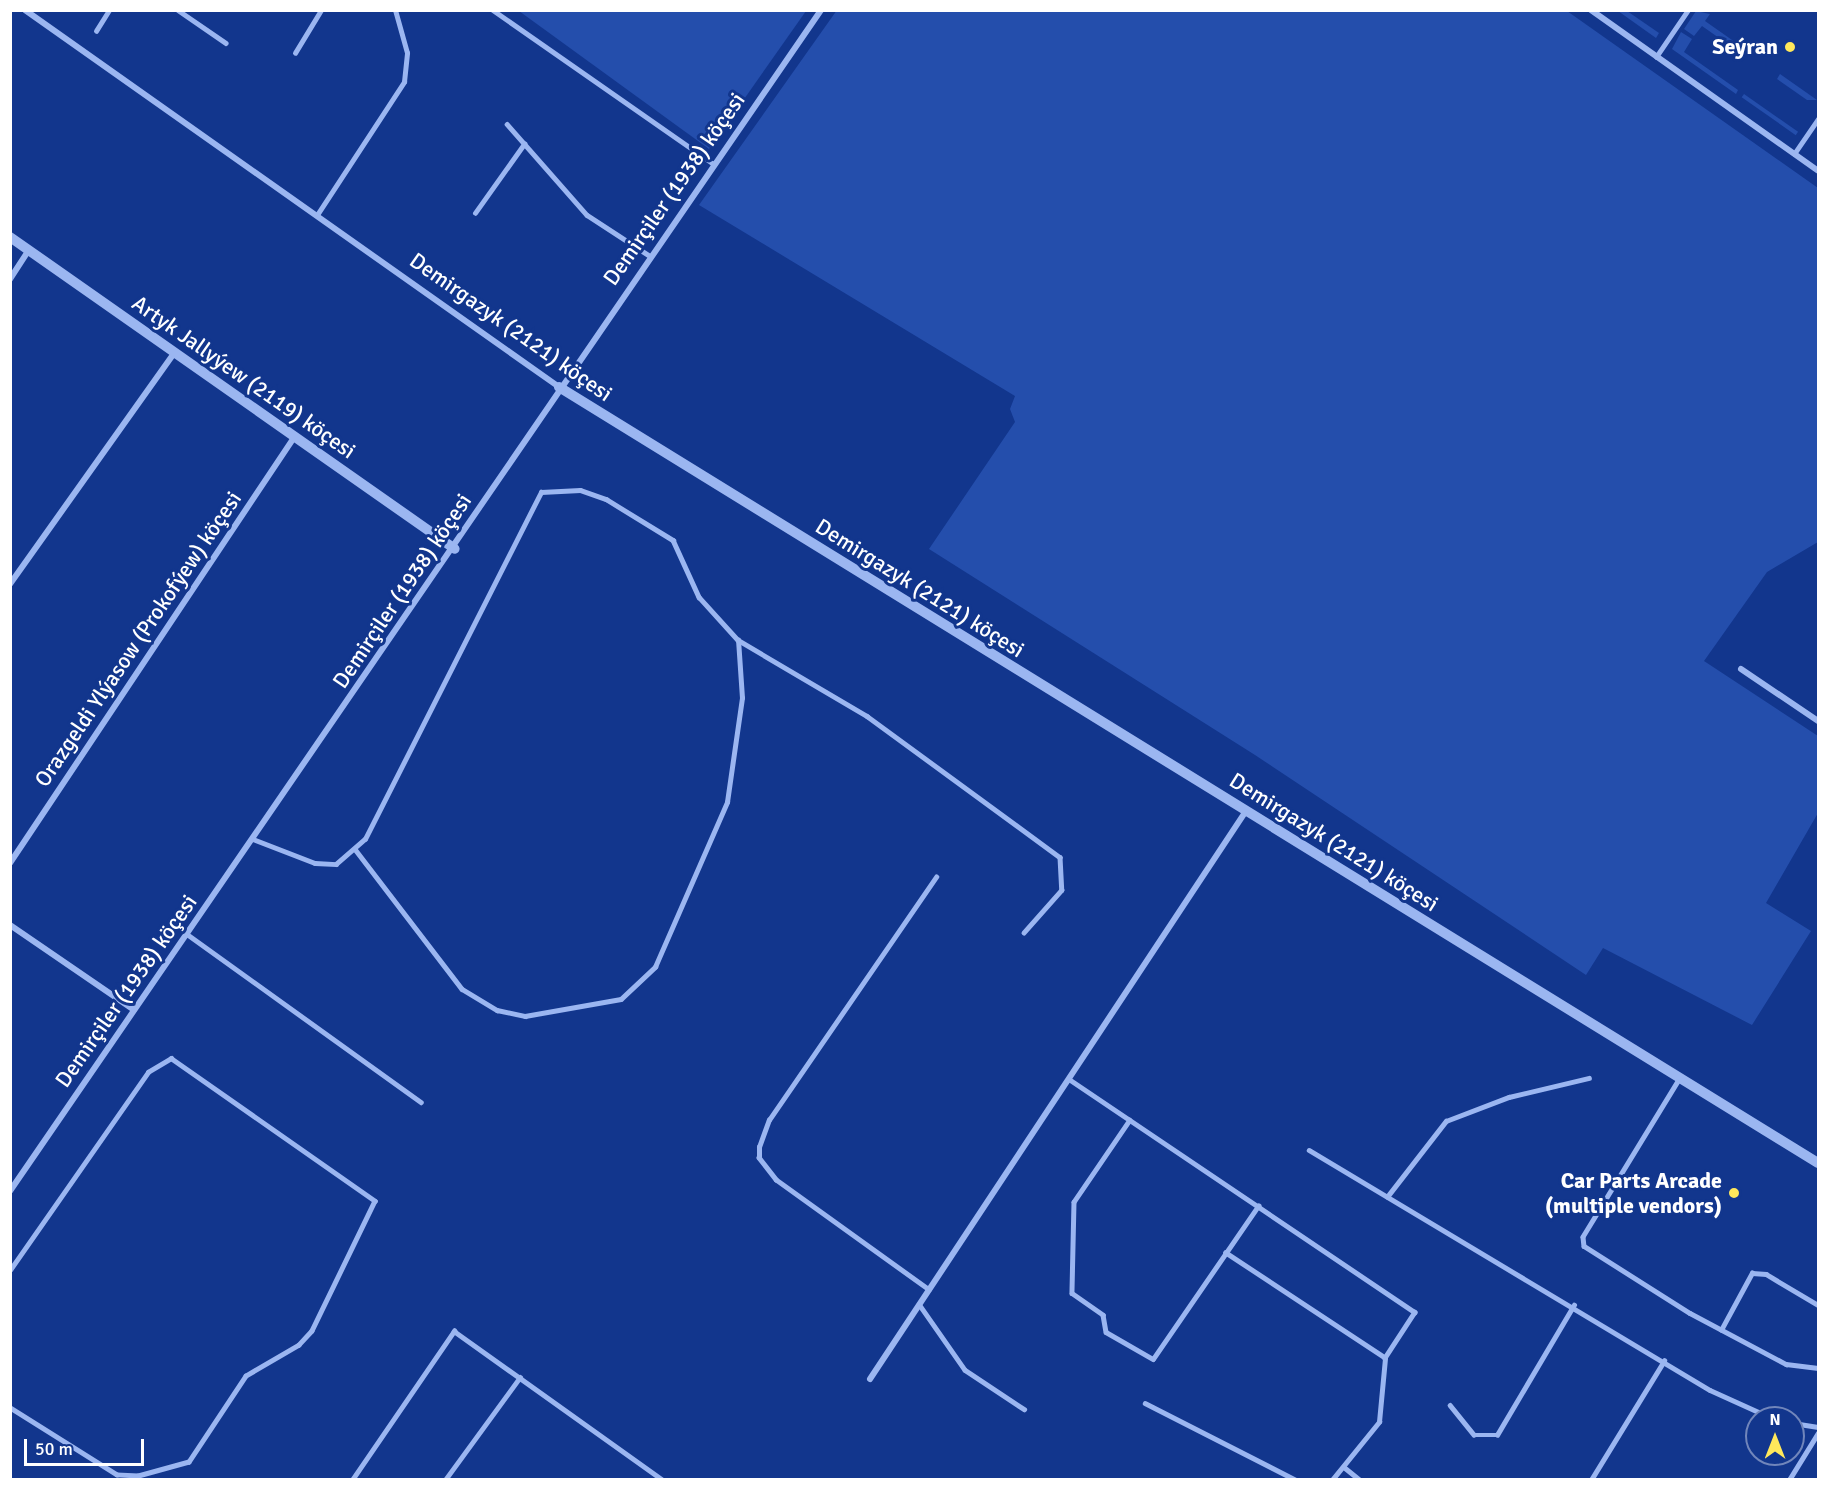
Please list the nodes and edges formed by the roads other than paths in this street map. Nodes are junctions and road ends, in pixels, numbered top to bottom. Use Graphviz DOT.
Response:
graph roads {
  1 [pos="25,10"];
  2 [pos="110,10"];
  3 [pos="178,10"];
  4 [pos="321,10"];
  5 [pos="395,10"];
  6 [pos="493,10"];
  7 [pos="821,10"];
  8 [pos="1591,10"];
  9 [pos="1688,10"];
  10 [pos="96,31"];
  11 [pos="226,43"];
  12 [pos="295,53"];
  13 [pos="1656,57"];
  14 [pos="1818,119"];
  15 [pos="507,124"];
  16 [pos="524,144"];
  17 [pos="1794,154"];
  18 [pos="712,163"];
  19 [pos="1818,171"];
  20 [pos="475,213"];
  21 [pos="317,214"];
  22 [pos="10,237"];
  23 [pos="29,250"];
  24 [pos="650,256"];
  25 [pos="10,279"];
  26 [pos="175,352"];
  27 [pos="559,387"];
  28 [pos="295,436"];
  29 [pos="455,549"];
  30 [pos="10,584"];
  31 [pos="738,640"];
  32 [pos="1741,669"];
  33 [pos="1818,721"];
  34 [pos="1246,811"];
  35 [pos="253,839"];
  36 [pos="355,849"];
  37 [pos="10,863"];
  38 [pos="936,877"];
  39 [pos="10,926"];
  40 [pos="1024,933"];
  41 [pos="188,934"];
  42 [pos="134,1010"];
  43 [pos="1588,1078"];
  44 [pos="1680,1078"];
  45 [pos="1069,1079"];
  46 [pos="421,1102"];
  47 [pos="1130,1120"];
  48 [pos="1309,1150"];
  49 [pos="1818,1163"];
  50 [pos="10,1191"];
  51 [pos="1387,1197"];
  52 [pos="1258,1206"];
  53 [pos="1226,1253"];
  54 [pos="10,1270"];
  55 [pos="929,1290"];
  56 [pos="920,1304"];
  57 [pos="1574,1305"];
  58 [pos="1818,1305"];
  59 [pos="1721,1330"];
  60 [pos="1385,1358"];
  61 [pos="1664,1361"];
  62 [pos="1818,1368"];
  63 [pos="520,1377"];
  64 [pos="870,1379"];
  65 [pos="1145,1403"];
  66 [pos="1450,1405"];
  67 [pos="1745,1406"];
  68 [pos="10,1408"];
  69 [pos="1024,1409"];
  70 [pos="1818,1433"];
  71 [pos="1344,1467"];
  72 [pos="352,1479"];
  73 [pos="445,1479"];
  74 [pos="663,1479"];
  75 [pos="1296,1479"];
  76 [pos="1332,1479"];
  77 [pos="1360,1479"];
  78 [pos="1591,1479"];
  79 [pos="1789,1479"];
  1 -- 21 [label="street, Demirgazyk (2121) köçesi"];
  2 -- 10 [label="lane"];
  3 -- 11 [label="lane"];
  4 -- 12 [label="lane"];
  5 -- 21 [label="lane"];
  6 -- 18 [label="lane"];
  7 -- 18 [label="street, Demirçiler (1938) köçesi"];
  8 -- 13 [label="street"];
  9 -- 13 [label="lane"];
  13 -- 17 [label="street"];
  14 -- 17 [label="lane"];
  15 -- 16 [label="lane"];
  16 -- 20 [label="lane"];
  16 -- 24 [label="lane"];
  17 -- 19 [label="street"];
  18 -- 24 [label="street, Demirçiler (1938) köçesi"];
  21 -- 27 [label="street, Demirgazyk (2121) köçesi"];
  22 -- 23 [label="street, Artyk Jallyýew (2119) köçesi"];
  23 -- 25 [label="street"];
  23 -- 26 [label="street, Artyk Jallyýew (2119) köçesi"];
  24 -- 27 [label="street, Demirçiler (1938) köçesi"];
  26 -- 28 [label="street, Artyk Jallyýew (2119) köçesi"];
  26 -- 30 [label="street"];
  27 -- 29 [label="street, Demirçiler (1938) köçesi"];
  27 -- 34 [label="street, Demirgazyk (2121) köçesi"];
  28 -- 29 [label="street, Artyk Jallyýew (2119) köçesi"];
  28 -- 37 [label="street, Orazgeldi Ylýasow (Prokofýew) köçesi"];
  29 -- 35 [label="street, Demirçiler (1938) köçesi"];
  31 -- 36 [label="lane"];
  31 -- 36 [label="lane"];
  31 -- 40 [label="lane"];
  32 -- 33 [label="street"];
  34 -- 44 [label="street, Demirgazyk (2121) köçesi"];
  34 -- 45 [label="street"];
  35 -- 36 [label="lane"];
  35 -- 41 [label="street, Demirçiler (1938) köçesi"];
  38 -- 55 [label="lane"];
  39 -- 42 [label="street"];
  41 -- 42 [label="street, Demirçiler (1938) köçesi"];
  41 -- 46 [label="lane"];
  42 -- 50 [label="street, Demirçiler (1938) köçesi"];
  43 -- 51 [label="lane"];
  44 -- 49 [label="street, Demirgazyk (2121) köçesi"];
  44 -- 59 [label="lane"];
  45 -- 47 [label="lane"];
  45 -- 55 [label="street"];
  47 -- 52 [label="lane"];
  47 -- 53 [label="lane"];
  48 -- 51 [label="lane"];
  51 -- 57 [label="lane"];
  52 -- 53 [label="lane"];
  52 -- 60 [label="lane"];
  53 -- 60 [label="lane"];
  54 -- 68 [label="lane"];
  55 -- 56 [label="street"];
  56 -- 64 [label="street"];
  56 -- 69 [label="lane"];
  57 -- 61 [label="lane"];
  57 -- 66 [label="lane"];
  58 -- 59 [label="lane"];
  59 -- 62 [label="lane"];
  60 -- 71 [label="lane"];
  61 -- 67 [label="lane"];
  61 -- 78 [label="lane"];
  63 -- 72 [label="lane"];
  63 -- 73 [label="lane"];
  63 -- 74 [label="lane"];
  65 -- 75 [label="lane"];
  70 -- 79 [label="lane"];
  71 -- 76 [label="lane"];
  71 -- 77 [label="lane"];
}
